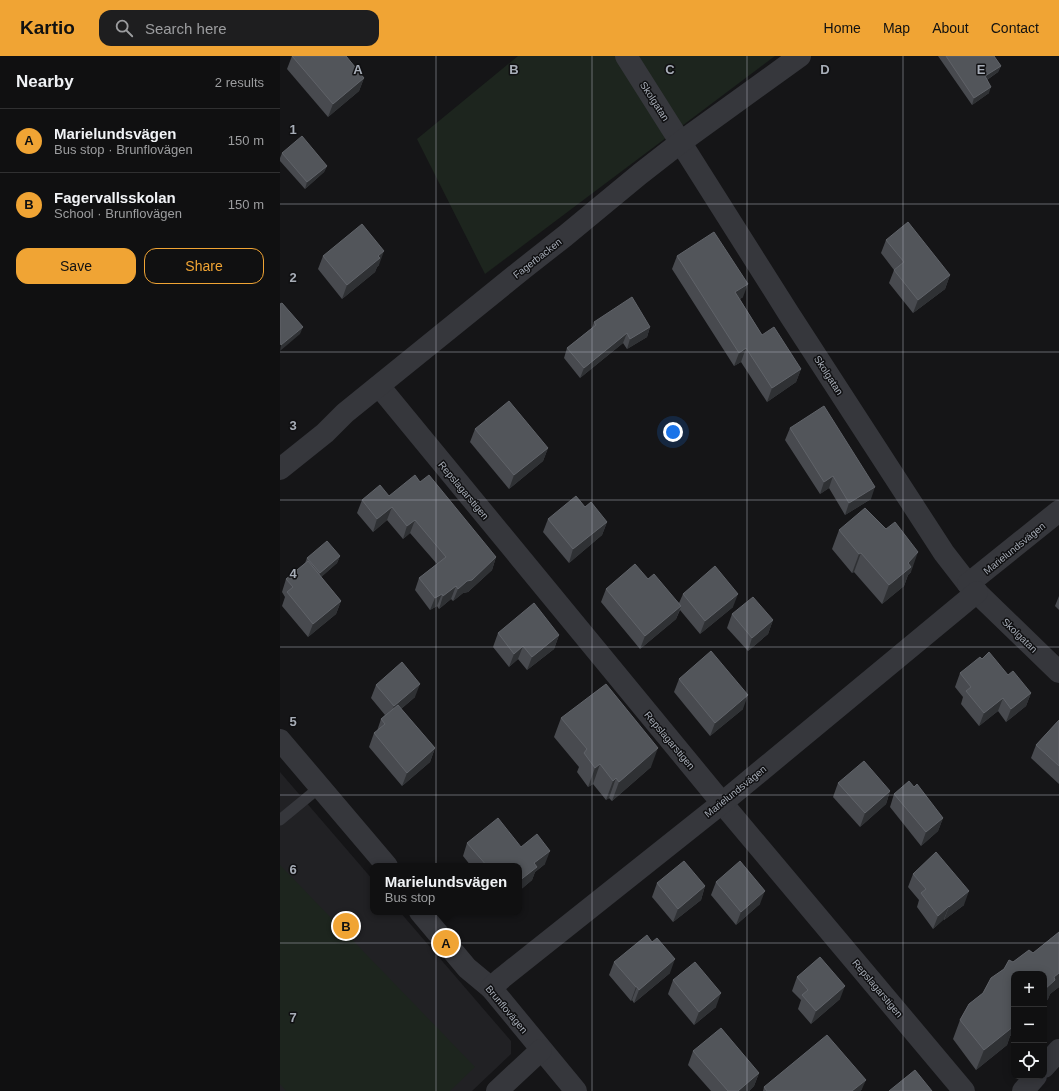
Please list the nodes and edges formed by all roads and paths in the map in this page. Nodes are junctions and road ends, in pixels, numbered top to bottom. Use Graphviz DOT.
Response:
graph roads {
  1 [pos="626,56"];
  2 [pos="800,56"];
  3 [pos="681,142"];
  4 [pos="379,386"];
  5 [pos="280,469"];
  6 [pos="1059,511"];
  7 [pos="972,588"];
  8 [pos="1059,672"];
  9 [pos="280,740"];
  10 [pos="320,787"];
  11 [pos="722,803"];
  12 [pos="280,820"];
  13 [pos="383,863"];
  14 [pos="423,915"];
  15 [pos="491,988"];
  16 [pos="541,1050"];
  17 [pos="1059,1050"];
  18 [pos="1047,1064"];
  19 [pos="1033,1079"];
  20 [pos="497,1091"];
  21 [pos="576,1091"];
  22 [pos="964,1091"];
  23 [pos="1023,1091"];
  1 -- 3 [label="street, Skolgatan"];
  2 -- 3 [label="street, Fagerbacken"];
  3 -- 4 [label="street, Fagerbacken"];
  3 -- 7 [label="street, Skolgatan"];
  4 -- 5 [label="street, Fagerbacken"];
  4 -- 11 [label="street, Repslagarstigen"];
  6 -- 7 [label="street, Marielundsvägen"];
  7 -- 8 [label="street, Skolgatan"];
  7 -- 11 [label="street, Marielundsvägen"];
  9 -- 10 [label="street"];
  10 -- 12 [label="lane"];
  10 -- 13 [label="street"];
  11 -- 15 [label="street, Marielundsvägen"];
  11 -- 22 [label="street, Repslagarstigen"];
  14 -- 15 [label="street, Brunflovägen"];
  15 -- 16 [label="street, Brunflovägen"];
  16 -- 20 [label="street"];
  16 -- 21 [label="street, Brunflovägen"];
  17 -- 18 [label="street"];
  19 -- 23 [label="street"];
}
